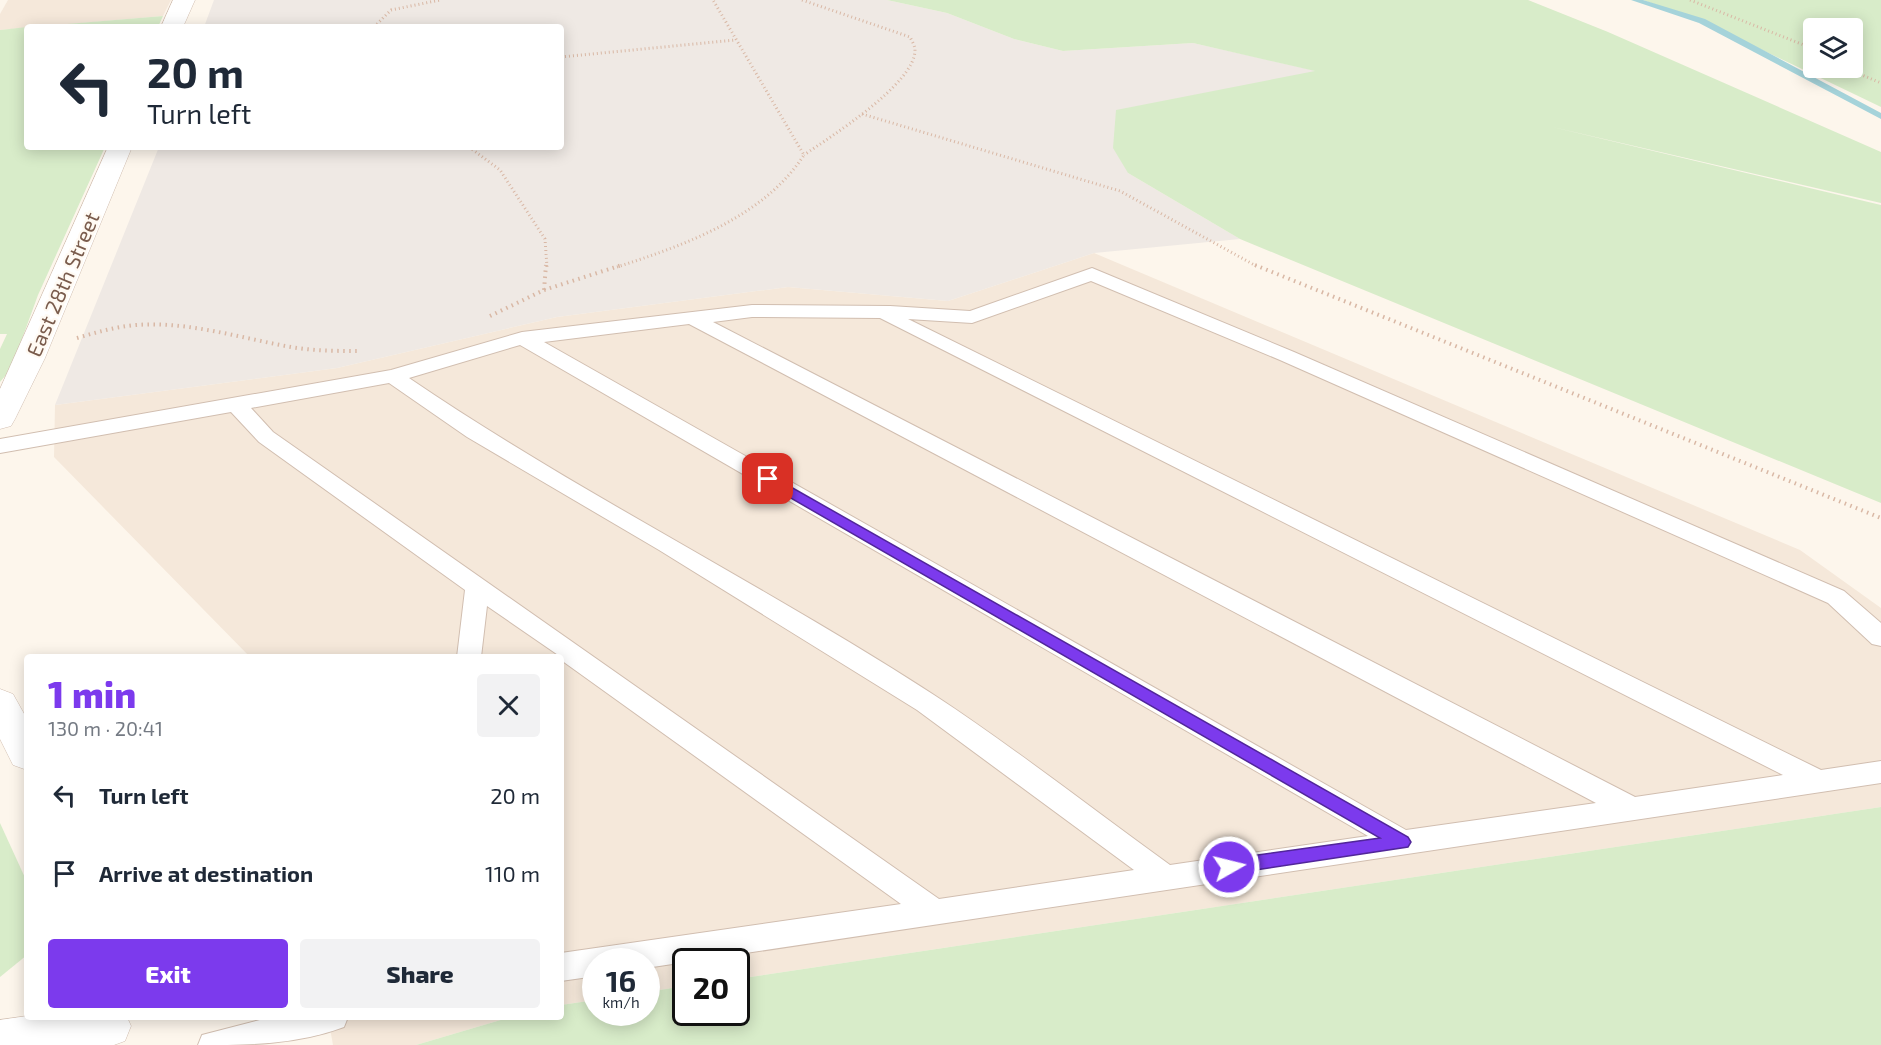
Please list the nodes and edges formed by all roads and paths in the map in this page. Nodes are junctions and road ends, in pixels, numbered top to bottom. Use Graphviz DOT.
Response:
graph roads {
  1 [pos="184,0"];
  2 [pos="440,0"];
  3 [pos="713,0"];
  4 [pos="802,0"];
  5 [pos="1690,0"];
  6 [pos="173,24"];
  7 [pos="377,24"];
  8 [pos="735,40"];
  9 [pos="1803,45"];
  10 [pos="564,57"];
  11 [pos="1863,77"];
  12 [pos="1881,83"];
  13 [pos="862,114"];
  14 [pos="119,150"];
  15 [pos="473,150"];
  16 [pos="804,154"];
  17 [pos="544,290"];
  18 [pos="881,312"];
  19 [pos="693,319"];
  20 [pos="481,321"];
  21 [pos="522,338"];
  22 [pos="366,351"];
  23 [pos="30,358"];
  24 [pos="393,376"];
  25 [pos="237,404"];
  26 [pos="0,419"];
  27 [pos="0,446"];
  28 [pos="1881,518"];
  29 [pos="477,587"];
  30 [pos="1881,637"];
  31 [pos="469,654"];
  32 [pos="0,704"];
  33 [pos="24,748"];
  34 [pos="1881,772"];
  35 [pos="1819,781"];
  36 [pos="1631,808"];
  37 [pos="1402,842"];
  38 [pos="1164,876"];
  39 [pos="933,911"];
  40 [pos="660,952"];
  41 [pos="582,964"];
  42 [pos="564,967"];
  43 [pos="320,1020"];
  44 [pos="108,1029"];
  45 [pos="0,1041"];
  46 [pos="213,1045"];
  1 -- 6 [label="street"];
  2 -- 7 [label="path"];
  3 -- 8 [label="path"];
  4 -- 13 [label="path"];
  5 -- 9 [label="path"];
  8 -- 10 [label="path"];
  8 -- 16 [label="path"];
  11 -- 12 [label="path"];
  13 -- 16 [label="path"];
  13 -- 28 [label="path"];
  14 -- 23 [label="street, East 28th Street"];
  15 -- 17 [label="path"];
  16 -- 17 [label="path"];
  17 -- 20 [label="path"];
  18 -- 19 [label="lane"];
  18 -- 30 [label="lane"];
  18 -- 35 [label="lane"];
  19 -- 21 [label="lane"];
  19 -- 36 [label="lane"];
  21 -- 24 [label="lane"];
  21 -- 37 [label="lane"];
  22 -- 23 [label="path"];
  23 -- 26 [label="street, East 28th Street"];
  24 -- 25 [label="lane"];
  24 -- 38 [label="lane"];
  25 -- 27 [label="lane"];
  25 -- 29 [label="lane"];
  29 -- 31 [label="lane"];
  29 -- 39 [label="lane"];
  32 -- 33 [label="street"];
  34 -- 35 [label="lane"];
  35 -- 36 [label="lane"];
  36 -- 37 [label="lane"];
  37 -- 38 [label="lane"];
  38 -- 39 [label="lane"];
  39 -- 40 [label="lane"];
  41 -- 42 [label="lane"];
  43 -- 46 [label="lane"];
  44 -- 45 [label="street"];
}
